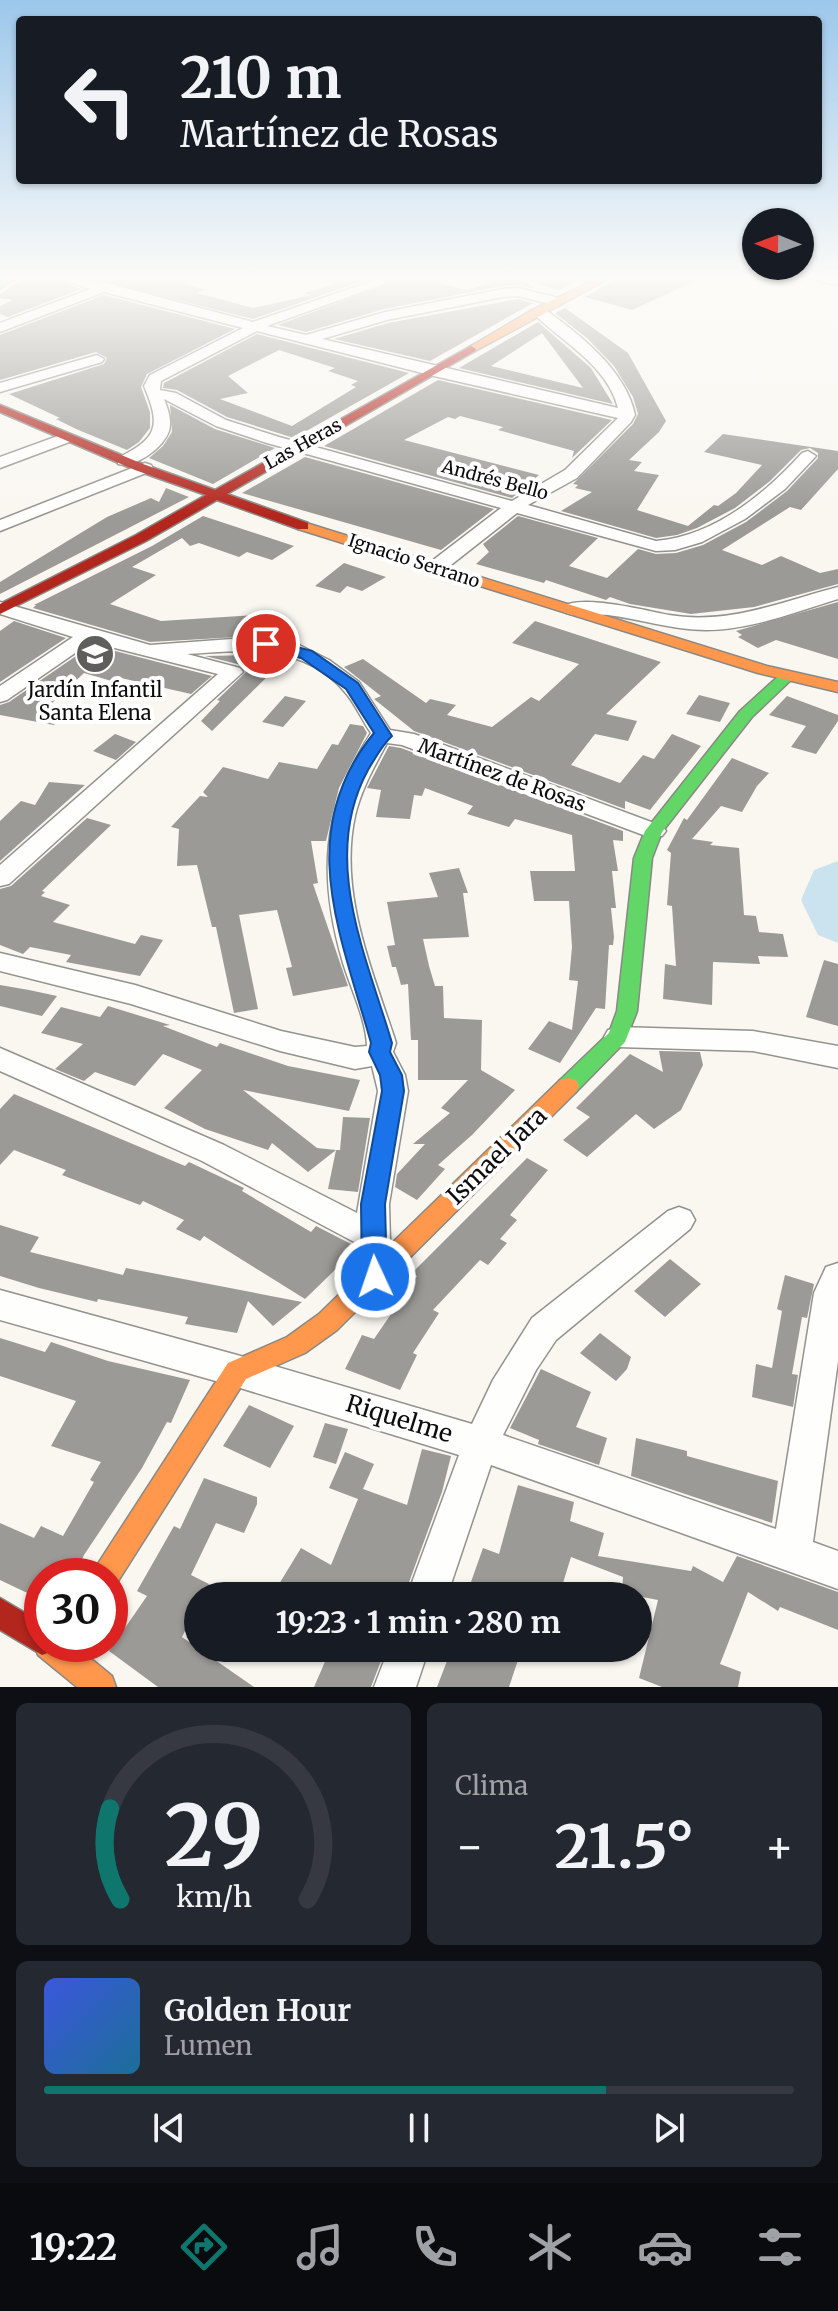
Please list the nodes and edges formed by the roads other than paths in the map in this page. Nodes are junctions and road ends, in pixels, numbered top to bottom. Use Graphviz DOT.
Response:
graph roads {
  1 [pos="194,357"];
  2 [pos="372,357"];
  3 [pos="460,357"];
  4 [pos="592,357"];
  5 [pos="97,359"];
  6 [pos="434,372"];
  7 [pos="0,388"];
  8 [pos="154,393"];
  9 [pos="0,408"];
  10 [pos="627,415"];
  11 [pos="66,438"];
  12 [pos="296,447"];
  13 [pos="808,456"];
  14 [pos="124,461"];
  15 [pos="0,463"];
  16 [pos="145,468"];
  17 [pos="214,495"];
  18 [pos="515,506"];
  19 [pos="0,526"];
  20 [pos="435,568"];
  21 [pos="838,593"];
  22 [pos="1,609"];
  23 [pos="570,609"];
  24 [pos="88,635"];
  25 [pos="146,651"];
  26 [pos="787,676"];
  27 [pos="838,687"];
  28 [pos="0,696"];
  29 [pos="383,736"];
  30 [pos="654,831"];
  31 [pos="0,878"];
  32 [pos="0,962"];
  33 [pos="618,1037"];
  34 [pos="379,1052"];
  35 [pos="838,1057"];
  36 [pos="0,1059"];
  37 [pos="679,1220"];
  38 [pos="373,1236"];
  39 [pos="375,1277"];
  40 [pos="838,1277"];
  41 [pos="0,1305"];
  42 [pos="237,1371"];
  43 [pos="480,1444"];
  44 [pos="792,1552"];
  45 [pos="117,1558"];
  46 [pos="838,1570"];
  47 [pos="432,1582"];
  48 [pos="0,1613"];
  49 [pos="24,1627"];
  50 [pos="73,1662"];
  51 [pos="404,1662"];
  52 [pos="101,1687"];
  53 [pos="395,1687"];
  1 -- 8 [label="street"];
  2 -- 6 [label="street"];
  3 -- 6 [label="street, Las Heras"];
  4 -- 10 [label="street"];
  5 -- 7 [label="street"];
  6 -- 10 [label="street"];
  6 -- 12 [label="street, Las Heras"];
  8 -- 12 [label="street, Andrés Bello"];
  8 -- 14 [label="street"];
  9 -- 11 [label="street, Ignacio Serrano"];
  10 -- 18 [label="street"];
  11 -- 14 [label="street, Ignacio Serrano"];
  11 -- 15 [label="street"];
  12 -- 17 [label="street, Las Heras"];
  12 -- 18 [label="street, Andrés Bello"];
  13 -- 18 [label="street, Andrés Bello"];
  14 -- 16 [label="street, Ignacio Serrano"];
  16 -- 17 [label="street, Ignacio Serrano"];
  16 -- 19 [label="street"];
  17 -- 20 [label="street, Ignacio Serrano"];
  17 -- 22 [label="street, Las Heras"];
  18 -- 20 [label="street"];
  20 -- 23 [label="street, Ignacio Serrano"];
  21 -- 23 [label="street"];
  22 -- 24 [label="street"];
  23 -- 26 [label="street, Ignacio Serrano"];
  24 -- 25 [label="street"];
  24 -- 28 [label="street"];
  25 -- 29 [label="street"];
  25 -- 31 [label="street"];
  26 -- 27 [label="street, Ignacio Serrano"];
  26 -- 30 [label="street"];
  29 -- 30 [label="street, Martínez de Rosas"];
  29 -- 34 [label="street"];
  30 -- 33 [label="street"];
  32 -- 34 [label="street"];
  33 -- 35 [label="street"];
  33 -- 39 [label="street, Ismael Jara"];
  34 -- 38 [label="street"];
  36 -- 38 [label="street"];
  37 -- 43 [label="street"];
  38 -- 39 [label="street"];
  39 -- 42 [label="street, Ismael Jara"];
  40 -- 44 [label="street"];
  41 -- 42 [label="street, Riquelme"];
  42 -- 43 [label="street, Riquelme"];
  42 -- 45 [label="street"];
  43 -- 44 [label="street, Riquelme"];
  43 -- 47 [label="street"];
  44 -- 46 [label="street, Riquelme"];
  48 -- 49 [label="street"];
  50 -- 52 [label="street"];
  51 -- 53 [label="street"];
}
